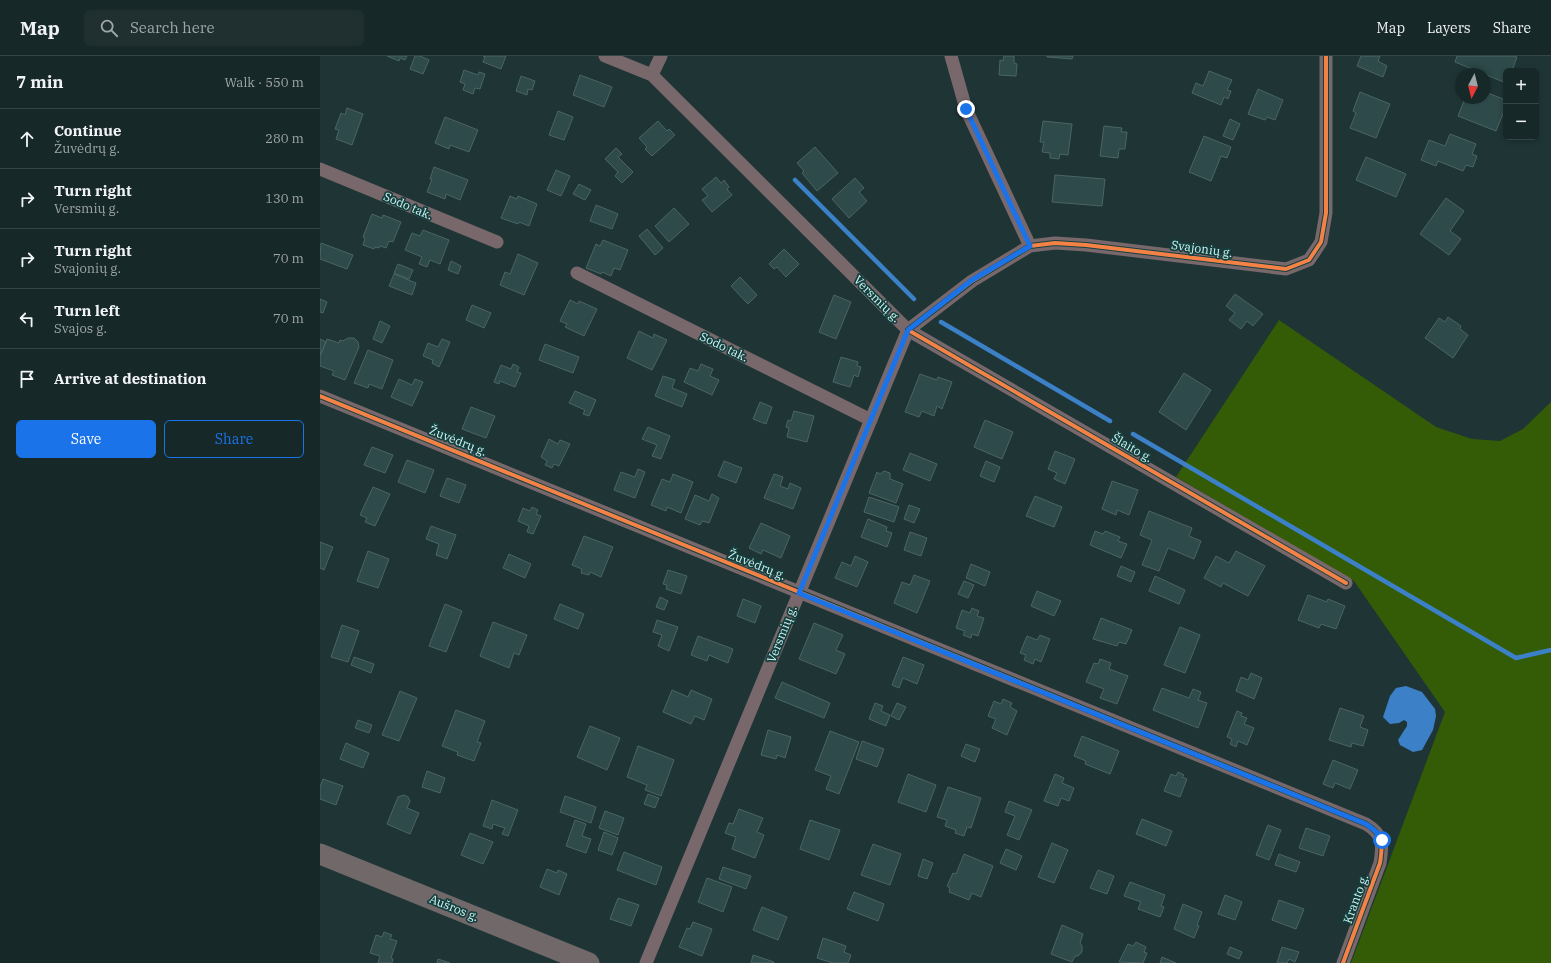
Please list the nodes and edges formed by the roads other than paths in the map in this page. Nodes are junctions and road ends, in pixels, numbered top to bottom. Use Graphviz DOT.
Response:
graph roads {
  1 [pos="605,56"];
  2 [pos="661,56"];
  3 [pos="951,56"];
  4 [pos="1326,56"];
  5 [pos="652,75"];
  6 [pos="320,169"];
  7 [pos="497,242"];
  8 [pos="1030,246"];
  9 [pos="577,273"];
  10 [pos="908,330"];
  11 [pos="320,396"];
  12 [pos="871,420"];
  13 [pos="1346,583"];
  14 [pos="799,593"];
  15 [pos="1382,840"];
  16 [pos="320,854"];
  17 [pos="589,963"];
  18 [pos="646,963"];
  19 [pos="1343,963"];
  1 -- 5 [label="street, Versmių g."];
  2 -- 5 [label="street"];
  3 -- 8 [label="street"];
  4 -- 8 [label="street, Svajonių g."];
  5 -- 10 [label="street, Versmių g."];
  6 -- 7 [label="street, Sodo tak."];
  8 -- 10 [label="street, Svajonių g."];
  9 -- 12 [label="street, Sodo tak."];
  10 -- 12 [label="street, Versmių g."];
  10 -- 13 [label="street, Šlaito g."];
  11 -- 14 [label="street, Žuvėdrų g."];
  12 -- 14 [label="street, Versmių g."];
  14 -- 15 [label="street, Žuvėdrų g."];
  14 -- 18 [label="street, Versmių g."];
  15 -- 19 [label="street, Kranto g."];
  16 -- 17 [label="main road, Aušros g."];
}
